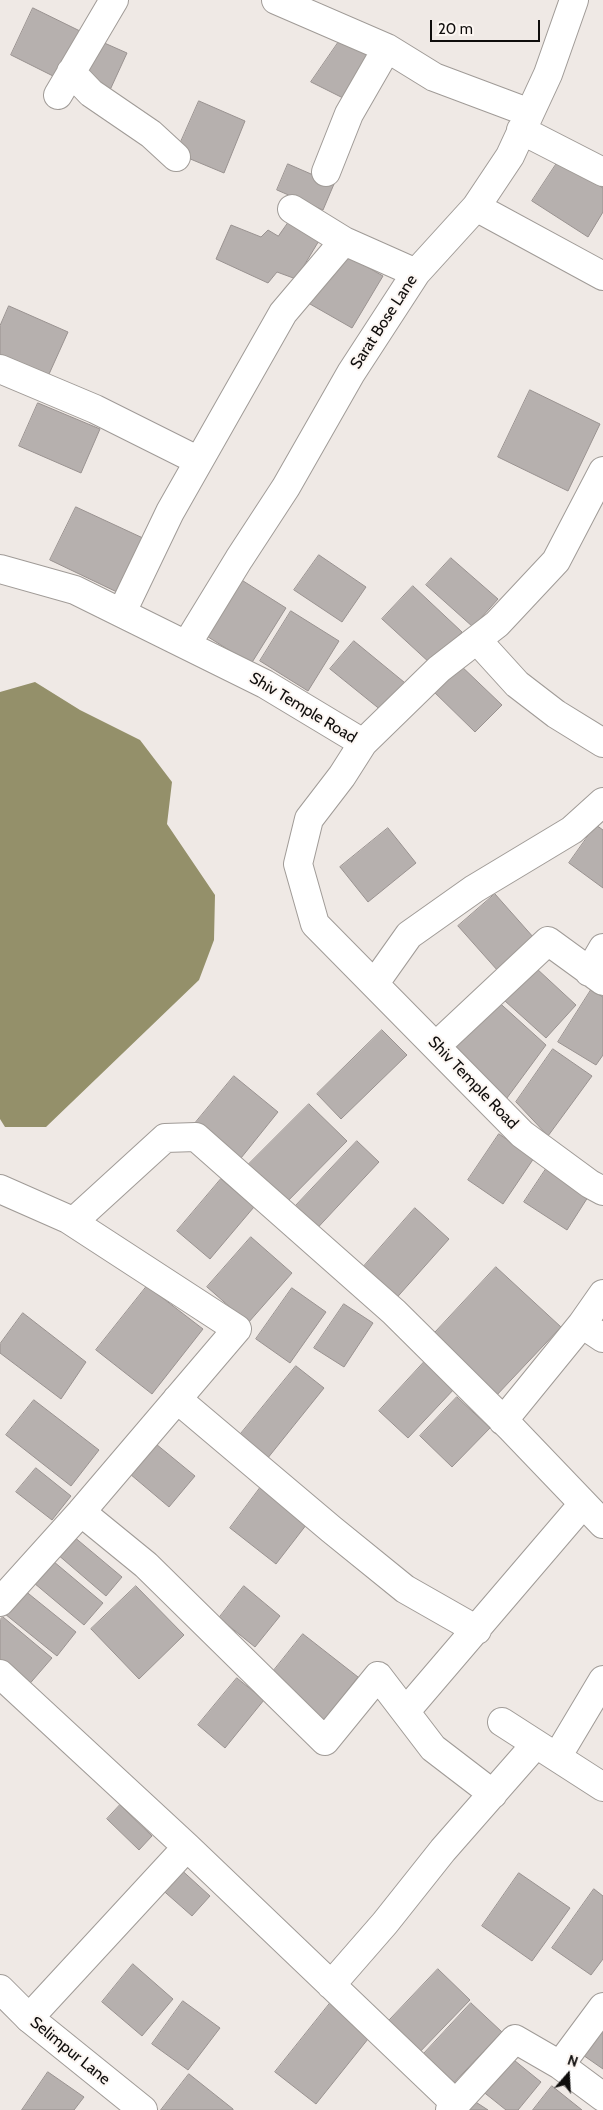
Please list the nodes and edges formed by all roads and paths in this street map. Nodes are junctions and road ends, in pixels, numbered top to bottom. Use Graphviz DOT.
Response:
graph roads {
  1 [pos="114,0"];
  2 [pos="276,0"];
  3 [pos="574,0"];
  4 [pos="387,48"];
  5 [pos="525,122"];
  6 [pos="176,157"];
  7 [pos="326,172"];
  8 [pos="603,172"];
  9 [pos="476,207"];
  10 [pos="292,208"];
  11 [pos="344,241"];
  12 [pos="416,273"];
  13 [pos="603,276"];
  14 [pos="0,369"];
  15 [pos="199,461"];
  16 [pos="603,471"];
  17 [pos="0,569"];
  18 [pos="122,612"];
  19 [pos="477,640"];
  20 [pos="187,644"];
  21 [pos="362,743"];
  22 [pos="603,743"];
  23 [pos="603,802"];
  24 [pos="603,948"];
  25 [pos="596,976"];
  26 [pos="375,983"];
  27 [pos="436,1046"];
  28 [pos="0,1189"];
  29 [pos="603,1191"];
  30 [pos="73,1222"];
  31 [pos="603,1294"];
  32 [pos="592,1331"];
  33 [pos="177,1399"];
  34 [pos="503,1421"];
  35 [pos="583,1504"];
  36 [pos="82,1512"];
  37 [pos="603,1524"];
  38 [pos="0,1602"];
  39 [pos="477,1630"];
  40 [pos="0,1674"];
  41 [pos="603,1680"];
  42 [pos="406,1711"];
  43 [pos="502,1722"];
  44 [pos="546,1751"];
  45 [pos="603,1787"];
  46 [pos="493,1794"];
  47 [pos="187,1847"];
  48 [pos="331,1985"];
  49 [pos="0,1988"];
  50 [pos="603,2007"];
  51 [pos="29,2018"];
  52 [pos="560,2065"];
  53 [pos="603,2097"];
  54 [pos="453,2107"];
  55 [pos="143,2110"];
  1 -- 6 [label="street"];
  2 -- 4 [label="street"];
  3 -- 5 [label="street, Sarat Bose Lane"];
  4 -- 5 [label="street"];
  4 -- 7 [label="street"];
  5 -- 8 [label="street"];
  5 -- 9 [label="street, Sarat Bose Lane"];
  9 -- 12 [label="street, Sarat Bose Lane"];
  9 -- 13 [label="street"];
  10 -- 11 [label="street"];
  11 -- 12 [label="street"];
  11 -- 15 [label="street"];
  12 -- 20 [label="street, Sarat Bose Lane"];
  14 -- 15 [label="street"];
  15 -- 18 [label="street"];
  16 -- 19 [label="street"];
  17 -- 18 [label="street, Shiv Temple Road"];
  18 -- 20 [label="street, Shiv Temple Road"];
  19 -- 21 [label="street"];
  19 -- 22 [label="street"];
  20 -- 21 [label="street, Shiv Temple Road"];
  21 -- 26 [label="street, Shiv Temple Road"];
  23 -- 26 [label="street"];
  24 -- 25 [label="street"];
  25 -- 27 [label="street"];
  26 -- 27 [label="street, Shiv Temple Road"];
  27 -- 29 [label="street, Shiv Temple Road"];
  28 -- 30 [label="street"];
  30 -- 33 [label="street"];
  30 -- 34 [label="street"];
  31 -- 32 [label="street"];
  32 -- 34 [label="street"];
  33 -- 36 [label="street"];
  33 -- 39 [label="street"];
  34 -- 35 [label="street"];
  35 -- 37 [label="street"];
  35 -- 39 [label="street"];
  36 -- 38 [label="street"];
  36 -- 42 [label="street"];
  39 -- 42 [label="street"];
  40 -- 47 [label="street"];
  41 -- 44 [label="street"];
  42 -- 46 [label="street"];
  43 -- 44 [label="street"];
  44 -- 45 [label="street"];
  44 -- 46 [label="street"];
  46 -- 48 [label="street"];
  47 -- 48 [label="street"];
  47 -- 51 [label="street"];
  48 -- 54 [label="street"];
  49 -- 51 [label="street, Selimpur Lane"];
  50 -- 52 [label="street"];
  51 -- 55 [label="street, Selimpur Lane"];
  52 -- 53 [label="street"];
  52 -- 54 [label="street"];
}
